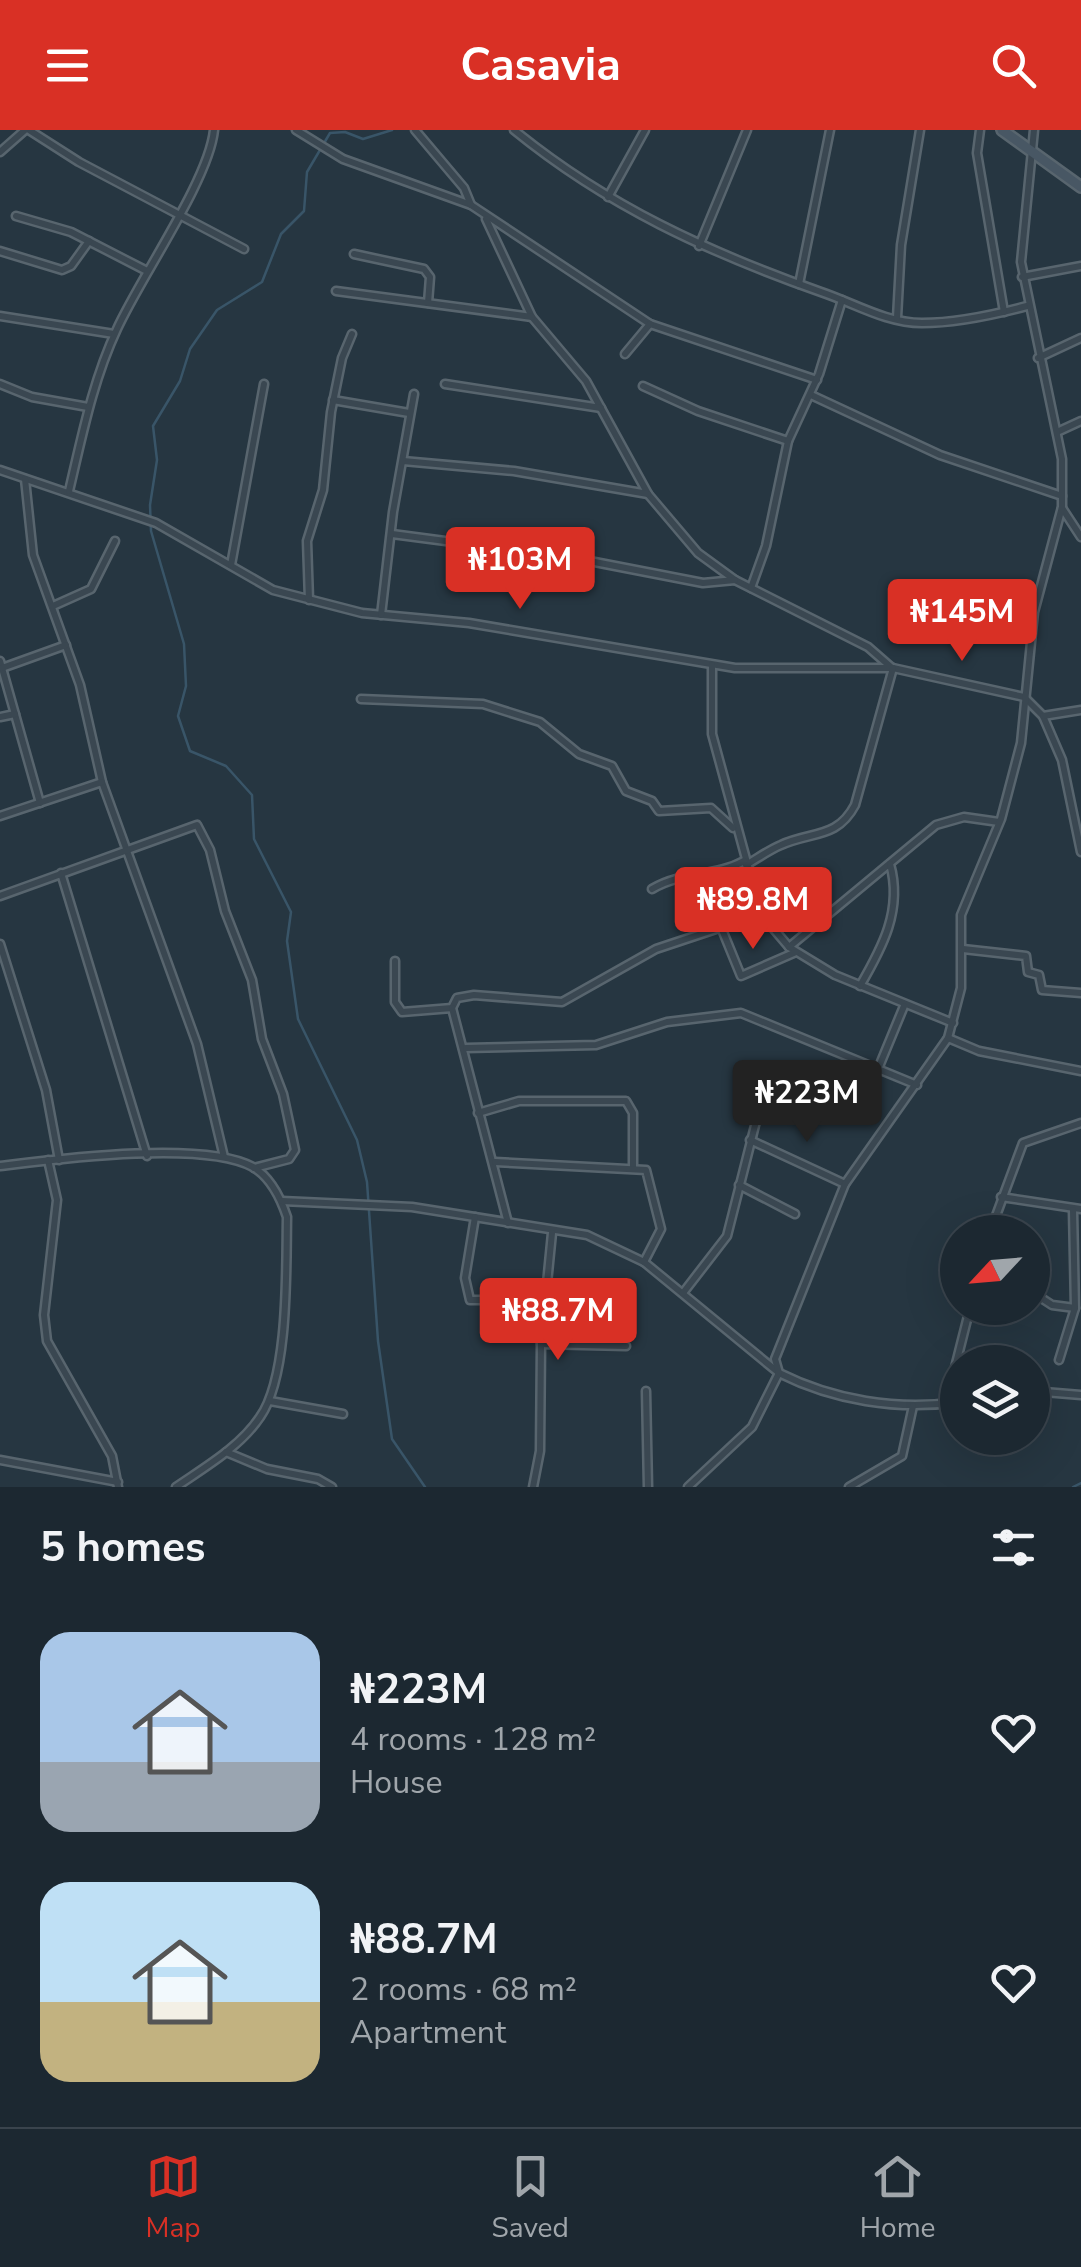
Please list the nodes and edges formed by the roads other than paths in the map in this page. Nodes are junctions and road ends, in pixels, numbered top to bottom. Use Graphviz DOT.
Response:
graph roads {
  1 [pos="27,130"];
  2 [pos="214,130"];
  3 [pos="296,130"];
  4 [pos="415,130"];
  5 [pos="514,130"];
  6 [pos="645,130"];
  7 [pos="748,130"];
  8 [pos="830,130"];
  9 [pos="920,130"];
  10 [pos="980,130"];
  11 [pos="1002,130"];
  12 [pos="1034,130"];
  13 [pos="1031,148"];
  14 [pos="0,152"];
  15 [pos="1081,187"];
  16 [pos="608,198"];
  17 [pos="471,205"];
  18 [pos="178,212"];
  19 [pos="16,216"];
  20 [pos="486,219"];
  21 [pos="89,241"];
  22 [pos="699,246"];
  23 [pos="244,249"];
  24 [pos="0,250"];
  25 [pos="354,254"];
  26 [pos="1081,266"];
  27 [pos="146,271"];
  28 [pos="1022,277"];
  29 [pos="799,284"];
  30 [pos="336,291"];
  31 [pos="842,300"];
  32 [pos="428,303"];
  33 [pos="1027,306"];
  34 [pos="1004,312"];
  35 [pos="0,316"];
  36 [pos="532,317"];
  37 [pos="897,318"];
  38 [pos="650,324"];
  39 [pos="114,334"];
  40 [pos="352,334"];
  41 [pos="1081,338"];
  42 [pos="625,354"];
  43 [pos="1038,358"];
  44 [pos="817,380"];
  45 [pos="0,384"];
  46 [pos="264,384"];
  47 [pos="445,384"];
  48 [pos="643,386"];
  49 [pos="414,394"];
  50 [pos="811,395"];
  51 [pos="333,400"];
  52 [pos="88,407"];
  53 [pos="603,408"];
  54 [pos="410,413"];
  55 [pos="1080,423"];
  56 [pos="1057,432"];
  57 [pos="788,441"];
  58 [pos="403,461"];
  59 [pos="0,470"];
  60 [pos="25,479"];
  61 [pos="69,491"];
  62 [pos="648,494"];
  63 [pos="1062,496"];
  64 [pos="1062,507"];
  65 [pos="392,534"];
  66 [pos="1081,536"];
  67 [pos="115,541"];
  68 [pos="231,565"];
  69 [pos="735,580"];
  70 [pos="751,588"];
  71 [pos="309,600"];
  72 [pos="52,606"];
  73 [pos="382,615"];
  74 [pos="66,645"];
  75 [pos="1,664"];
  76 [pos="712,665"];
  77 [pos="893,668"];
  78 [pos="1024,697"];
  79 [pos="361,699"];
  80 [pos="1081,710"];
  81 [pos="15,714"];
  82 [pos="1043,716"];
  83 [pos="0,717"];
  84 [pos="102,782"];
  85 [pos="40,802"];
  86 [pos="0,816"];
  87 [pos="999,822"];
  88 [pos="734,829"];
  89 [pos="1081,844"];
  90 [pos="126,848"];
  91 [pos="1081,852"];
  92 [pos="745,863"];
  93 [pos="890,864"];
  94 [pos="61,873"];
  95 [pos="652,889"];
  96 [pos="0,896"];
  97 [pos="761,914"];
  98 [pos="721,927"];
  99 [pos="0,944"];
  100 [pos="962,948"];
  101 [pos="792,950"];
  102 [pos="395,961"];
  103 [pos="860,986"];
  104 [pos="1081,992"];
  105 [pos="904,1006"];
  106 [pos="452,1008"];
  107 [pos="953,1024"];
  108 [pos="948,1038"];
  109 [pos="466,1048"];
  110 [pos="878,1069"];
  111 [pos="1081,1071"];
  112 [pos="917,1085"];
  113 [pos="802,1092"];
  114 [pos="478,1113"];
  115 [pos="1081,1123"];
  116 [pos="750,1140"];
  117 [pos="147,1156"];
  118 [pos="224,1156"];
  119 [pos="48,1160"];
  120 [pos="59,1160"];
  121 [pos="495,1162"];
  122 [pos="0,1166"];
  123 [pos="633,1167"];
  124 [pos="254,1168"];
  125 [pos="845,1184"];
  126 [pos="739,1185"];
  127 [pos="1001,1197"];
  128 [pos="282,1201"];
  129 [pos="1077,1209"];
  130 [pos="795,1214"];
  131 [pos="995,1215"];
  132 [pos="475,1217"];
  133 [pos="508,1222"];
  134 [pos="552,1232"];
  135 [pos="644,1262"];
  136 [pos="682,1293"];
  137 [pos="544,1300"];
  138 [pos="1050,1305"];
  139 [pos="1075,1308"];
  140 [pos="541,1344"];
  141 [pos="626,1346"];
  142 [pos="1059,1360"];
  143 [pos="779,1373"];
  144 [pos="646,1392"];
  145 [pos="1050,1392"];
  146 [pos="1081,1395"];
  147 [pos="270,1401"];
  148 [pos="940,1404"];
  149 [pos="913,1406"];
  150 [pos="343,1414"];
  151 [pos="226,1452"];
  152 [pos="0,1460"];
  153 [pos="186,1480"];
  154 [pos="119,1484"];
  155 [pos="176,1487"];
  156 [pos="193,1487"];
  157 [pos="332,1487"];
  158 [pos="533,1487"];
  159 [pos="648,1487"];
  160 [pos="688,1487"];
  161 [pos="850,1487"];
  1 -- 14 [label="street"];
  1 -- 18 [label="street"];
  2 -- 18 [label="street"];
  3 -- 17 [label="street"];
  4 -- 17 [label="street"];
  5 -- 16 [label="street"];
  6 -- 16 [label="street"];
  7 -- 22 [label="street"];
  8 -- 29 [label="street"];
  9 -- 37 [label="street"];
  10 -- 34 [label="street"];
  11 -- 13 [label="street"];
  12 -- 13 [label="street"];
  13 -- 15 [label="street"];
  13 -- 28 [label="street"];
  16 -- 22 [label="street"];
  17 -- 20 [label="street"];
  18 -- 23 [label="street"];
  18 -- 27 [label="street"];
  19 -- 21 [label="street"];
  20 -- 36 [label="street"];
  20 -- 38 [label="street"];
  21 -- 24 [label="street"];
  21 -- 27 [label="street"];
  22 -- 29 [label="street"];
  25 -- 32 [label="street"];
  26 -- 28 [label="street"];
  27 -- 39 [label="street"];
  28 -- 33 [label="street"];
  29 -- 31 [label="street"];
  30 -- 32 [label="street"];
  31 -- 37 [label="street"];
  31 -- 44 [label="street"];
  32 -- 36 [label="street"];
  33 -- 34 [label="street"];
  33 -- 43 [label="street"];
  34 -- 37 [label="street"];
  35 -- 39 [label="street"];
  36 -- 53 [label="street"];
  38 -- 42 [label="street"];
  38 -- 44 [label="street"];
  39 -- 52 [label="street"];
  40 -- 51 [label="street"];
  41 -- 43 [label="street"];
  43 -- 56 [label="street"];
  44 -- 50 [label="street"];
  45 -- 52 [label="street"];
  46 -- 68 [label="street"];
  47 -- 53 [label="street"];
  48 -- 57 [label="street"];
  49 -- 54 [label="street"];
  50 -- 57 [label="street"];
  50 -- 63 [label="street"];
  51 -- 54 [label="street"];
  51 -- 71 [label="street"];
  52 -- 61 [label="street"];
  53 -- 62 [label="street"];
  54 -- 58 [label="street"];
  55 -- 56 [label="street"];
  56 -- 63 [label="street"];
  57 -- 70 [label="street"];
  58 -- 62 [label="street"];
  58 -- 65 [label="street"];
  59 -- 60 [label="street"];
  60 -- 61 [label="street"];
  60 -- 72 [label="street"];
  61 -- 68 [label="street"];
  62 -- 69 [label="street"];
  63 -- 64 [label="street"];
  64 -- 66 [label="street"];
  64 -- 78 [label="street"];
  65 -- 69 [label="street"];
  65 -- 73 [label="street"];
  67 -- 72 [label="street"];
  68 -- 71 [label="street"];
  69 -- 70 [label="street"];
  70 -- 77 [label="street"];
  71 -- 73 [label="street"];
  72 -- 74 [label="street"];
  73 -- 76 [label="street"];
  74 -- 75 [label="street"];
  74 -- 84 [label="street"];
  75 -- 81 [label="street"];
  76 -- 77 [label="street"];
  76 -- 88 [label="street"];
  77 -- 78 [label="street"];
  77 -- 92 [label="street"];
  78 -- 82 [label="street"];
  78 -- 87 [label="street"];
  79 -- 88 [label="street"];
  80 -- 82 [label="street"];
  81 -- 83 [label="street"];
  81 -- 85 [label="street"];
  82 -- 89 [label="street"];
  84 -- 85 [label="street"];
  84 -- 90 [label="street"];
  85 -- 86 [label="street"];
  87 -- 93 [label="street"];
  87 -- 100 [label="street"];
  88 -- 92 [label="street"];
  89 -- 91 [label="street"];
  90 -- 94 [label="street"];
  90 -- 118 [label="street"];
  90 -- 124 [label="street"];
  92 -- 95 [label="street"];
  92 -- 97 [label="street"];
  93 -- 101 [label="street"];
  93 -- 103 [label="street"];
  94 -- 96 [label="street"];
  94 -- 117 [label="street"];
  97 -- 98 [label="street"];
  97 -- 101 [label="street"];
  98 -- 101 [label="street"];
  98 -- 106 [label="street"];
  99 -- 120 [label="street"];
  100 -- 104 [label="street"];
  100 -- 107 [label="street"];
  101 -- 103 [label="street"];
  102 -- 106 [label="street"];
  103 -- 105 [label="street"];
  105 -- 107 [label="street"];
  105 -- 110 [label="street"];
  106 -- 109 [label="street"];
  107 -- 108 [label="street"];
  108 -- 111 [label="street"];
  108 -- 112 [label="street"];
  109 -- 110 [label="street"];
  109 -- 114 [label="street"];
  110 -- 112 [label="street"];
  112 -- 125 [label="street"];
  113 -- 116 [label="street"];
  114 -- 121 [label="street"];
  114 -- 123 [label="street"];
  115 -- 127 [label="street"];
  116 -- 125 [label="street"];
  116 -- 126 [label="street"];
  117 -- 118 [label="street"];
  117 -- 120 [label="street"];
  118 -- 124 [label="street"];
  119 -- 120 [label="street"];
  119 -- 122 [label="street"];
  119 -- 154 [label="street"];
  121 -- 123 [label="street"];
  121 -- 133 [label="street"];
  123 -- 135 [label="street"];
  124 -- 128 [label="street"];
  125 -- 143 [label="street"];
  126 -- 130 [label="street"];
  126 -- 136 [label="street"];
  127 -- 129 [label="street"];
  127 -- 131 [label="street"];
  128 -- 132 [label="street"];
  128 -- 147 [label="street"];
  129 -- 139 [label="street"];
  132 -- 133 [label="street"];
  132 -- 137 [label="street"];
  133 -- 134 [label="street"];
  134 -- 135 [label="street"];
  134 -- 137 [label="street"];
  135 -- 136 [label="street"];
  136 -- 143 [label="street"];
  137 -- 140 [label="street"];
  138 -- 139 [label="street"];
  139 -- 142 [label="street"];
  140 -- 141 [label="street"];
  140 -- 158 [label="street"];
  143 -- 149 [label="street"];
  143 -- 160 [label="street"];
  144 -- 159 [label="street"];
  145 -- 146 [label="street"];
  147 -- 150 [label="street"];
  147 -- 151 [label="street"];
  148 -- 149 [label="street"];
  149 -- 161 [label="street"];
  151 -- 153 [label="street"];
  151 -- 157 [label="street"];
  152 -- 154 [label="street"];
  153 -- 155 [label="street"];
  153 -- 156 [label="street"];
}
